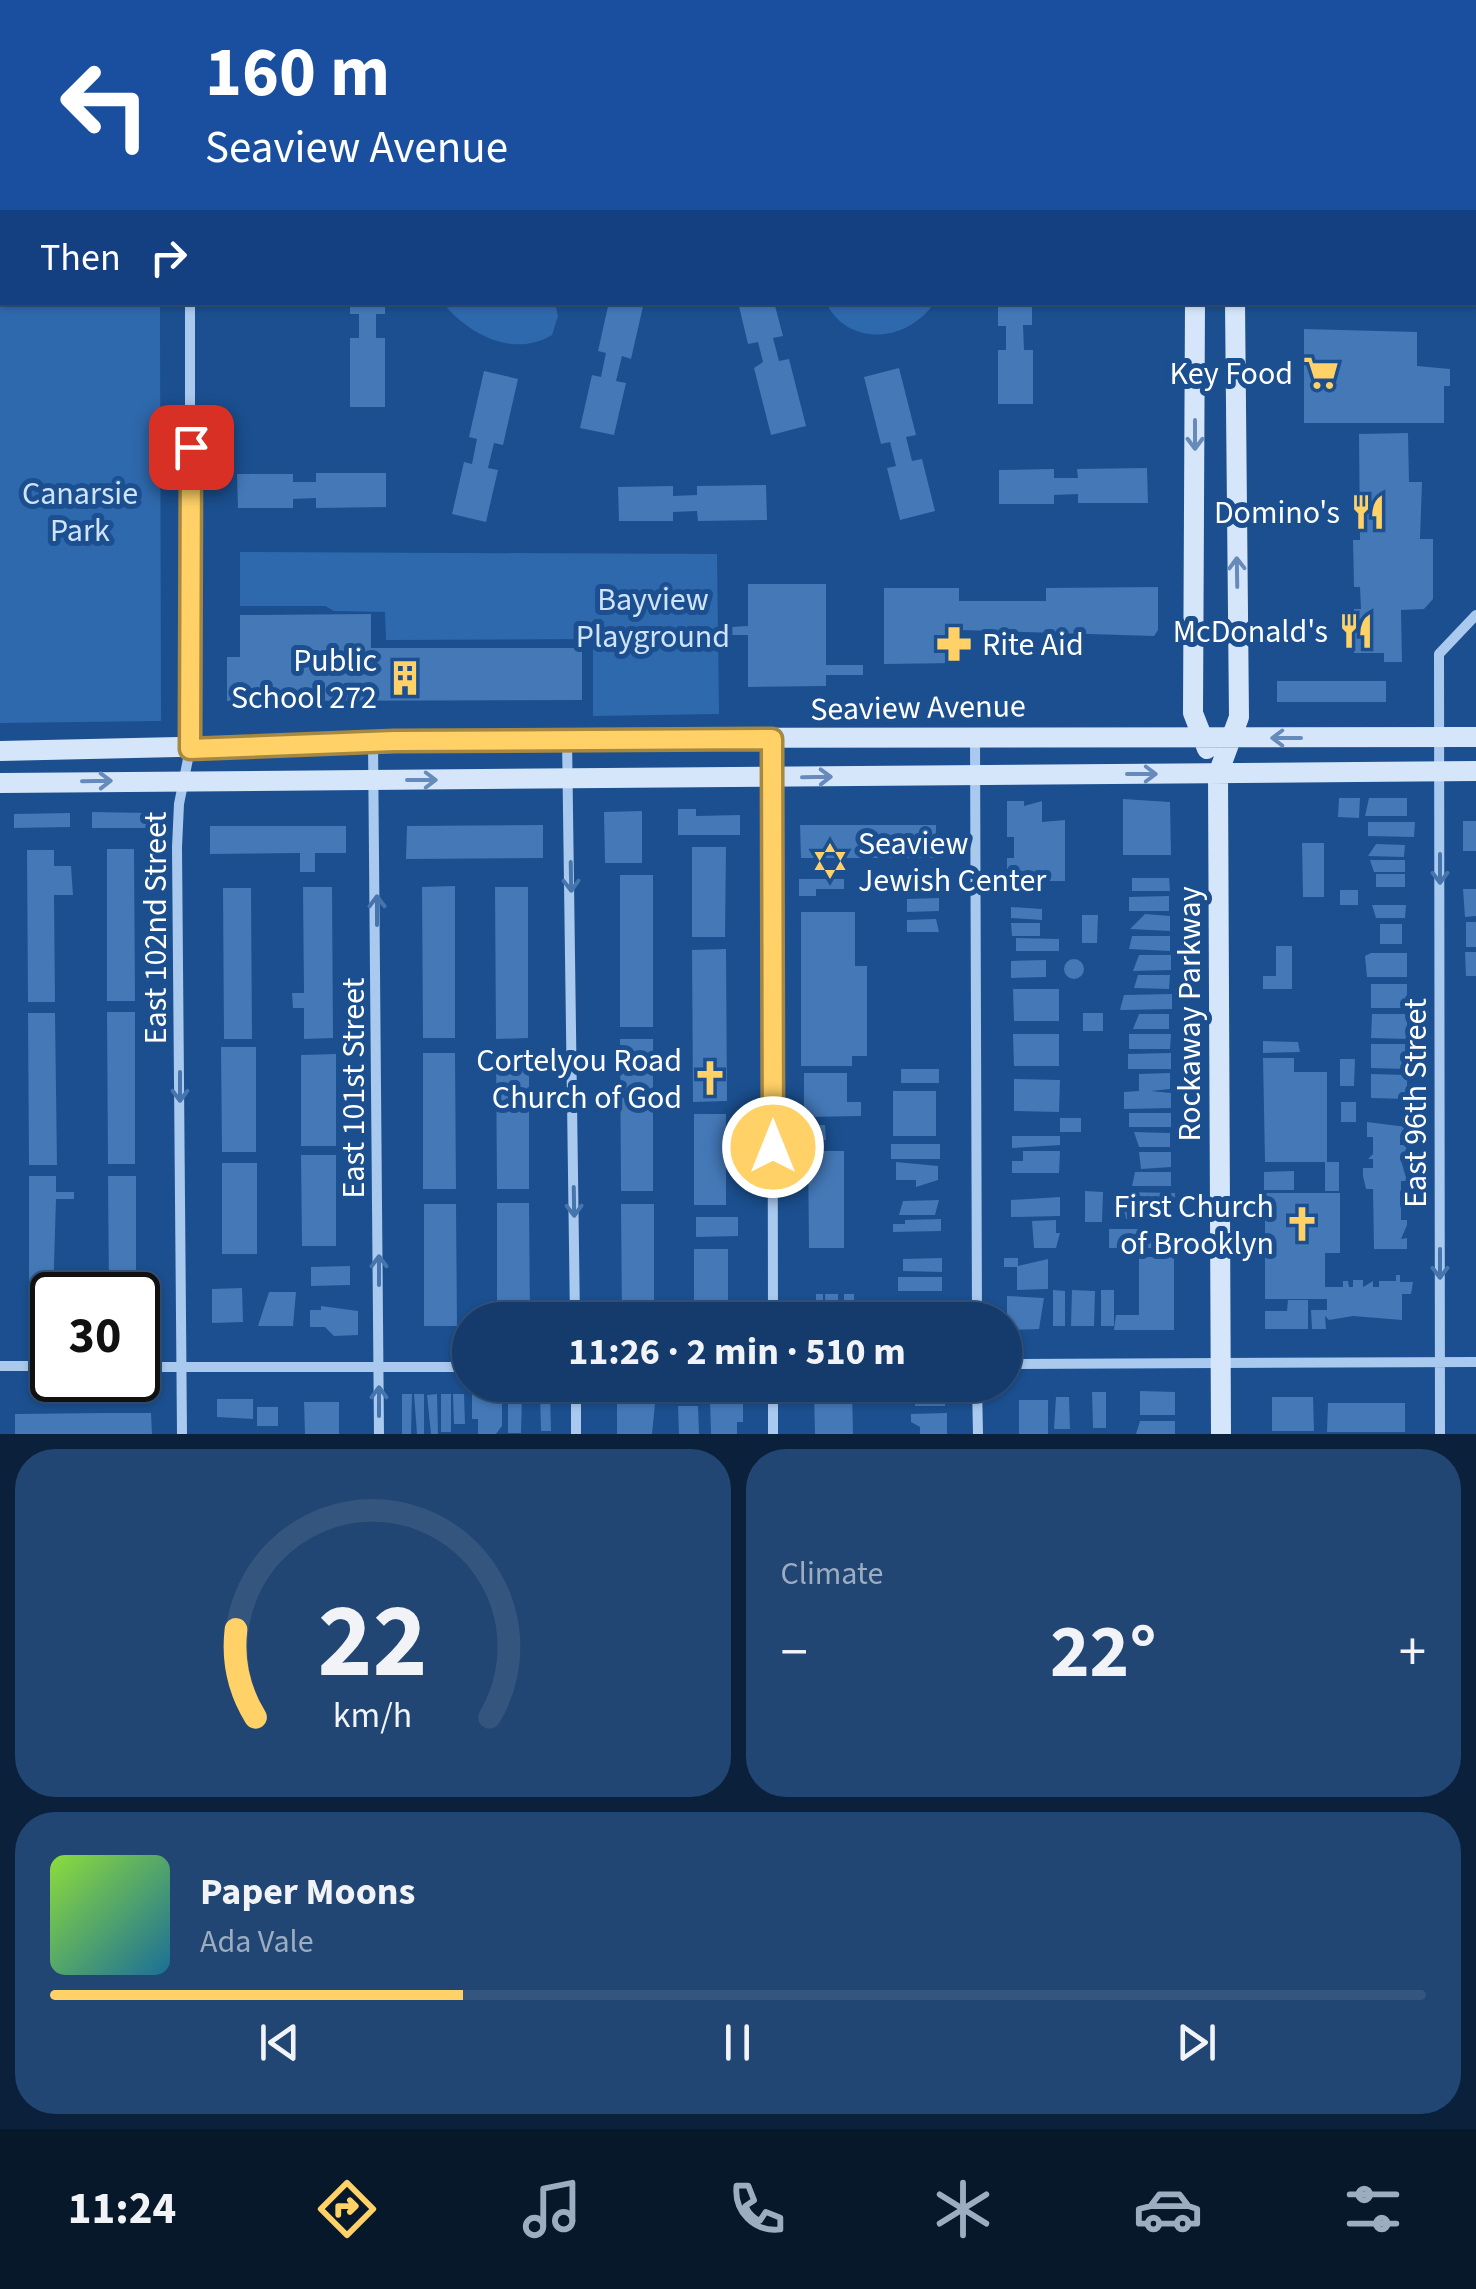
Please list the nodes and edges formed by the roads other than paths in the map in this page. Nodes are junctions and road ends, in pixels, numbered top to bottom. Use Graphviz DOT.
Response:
graph roads {
  1 [pos="190,305"];
  2 [pos="1195,305"];
  3 [pos="1234,305"];
  4 [pos="1476,615"];
  5 [pos="975,735"];
  6 [pos="1202,737"];
  7 [pos="1476,737"];
  8 [pos="567,738"];
  9 [pos="1231,738"];
  10 [pos="1440,738"];
  11 [pos="772,739"];
  12 [pos="373,741"];
  13 [pos="190,749"];
  14 [pos="0,751"];
  15 [pos="1476,771"];
  16 [pos="1440,772"];
  17 [pos="1218,774"];
  18 [pos="976,776"];
  19 [pos="773,777"];
  20 [pos="184,780"];
  21 [pos="377,780"];
  22 [pos="570,780"];
  23 [pos="0,783"];
  24 [pos="575,1302"];
  25 [pos="773,1302"];
  26 [pos="977,1302"];
  27 [pos="1440,1362"];
  28 [pos="1476,1362"];
  29 [pos="1221,1363"];
  30 [pos="1022,1364"];
  31 [pos="0,1366"];
  32 [pos="30,1366"];
  33 [pos="379,1367"];
  34 [pos="452,1367"];
  35 [pos="160,1368"];
  36 [pos="182,1368"];
  37 [pos="576,1402"];
  38 [pos="773,1402"];
  39 [pos="977,1402"];
  40 [pos="182,1434"];
  41 [pos="379,1434"];
  42 [pos="576,1434"];
  43 [pos="773,1434"];
  44 [pos="978,1434"];
  45 [pos="1221,1434"];
  46 [pos="1440,1434"];
  1 -- 13 [label="street, East 102nd Street"];
  2 -- 6 [label="street, Rockaway Parkway, one-way"];
  9 -- 3 [label="street, Rockaway Parkway, one-way"];
  4 -- 10 [label="street, East 96th Street"];
  5 -- 6 [label="street, Seaview Avenue"];
  5 -- 11 [label="street, Seaview Avenue"];
  5 -- 18 [label="street"];
  6 -- 9 [label="street, Seaview Avenue"];
  6 -- 17 [label="street, Rockaway Parkway"];
  7 -- 10 [label="street, Seaview Avenue"];
  8 -- 11 [label="street, Seaview Avenue"];
  8 -- 12 [label="street, Seaview Avenue"];
  8 -- 22 [label="street"];
  10 -- 9 [label="street, Seaview Avenue, one-way"];
  9 -- 17 [label="street, Rockaway Parkway"];
  10 -- 16 [label="street, East 96th Street"];
  11 -- 19 [label="street"];
  12 -- 13 [label="street, Seaview Avenue"];
  12 -- 21 [label="street, East 101st Street"];
  13 -- 14 [label="street, Seaview Avenue"];
  13 -- 20 [label="street, East 102nd Street"];
  15 -- 16 [label="street"];
  16 -- 17 [label="street"];
  16 -- 27 [label="street, East 96th Street, one-way"];
  18 -- 17 [label="street, one-way"];
  17 -- 29 [label="street, Rockaway Parkway"];
  19 -- 18 [label="street, one-way"];
  18 -- 26 [label="street"];
  19 -- 22 [label="street"];
  19 -- 25 [label="street"];
  20 -- 21 [label="street"];
  23 -- 20 [label="street, one-way"];
  20 -- 36 [label="street, East 102nd Street, one-way"];
  21 -- 22 [label="street, one-way"];
  33 -- 21 [label="street, East 101st Street, one-way"];
  22 -- 24 [label="street, one-way"];
  27 -- 28 [label="street"];
  27 -- 29 [label="street"];
  27 -- 46 [label="street, East 96th Street"];
  29 -- 30 [label="street"];
  29 -- 45 [label="street, Rockaway Parkway"];
  31 -- 32 [label="street"];
  33 -- 34 [label="street"];
  33 -- 36 [label="street"];
  41 -- 33 [label="street, East 101st Street, one-way"];
  35 -- 36 [label="street"];
  36 -- 40 [label="street, East 102nd Street"];
  37 -- 42 [label="street"];
  38 -- 43 [label="street"];
  39 -- 44 [label="street"];
}
